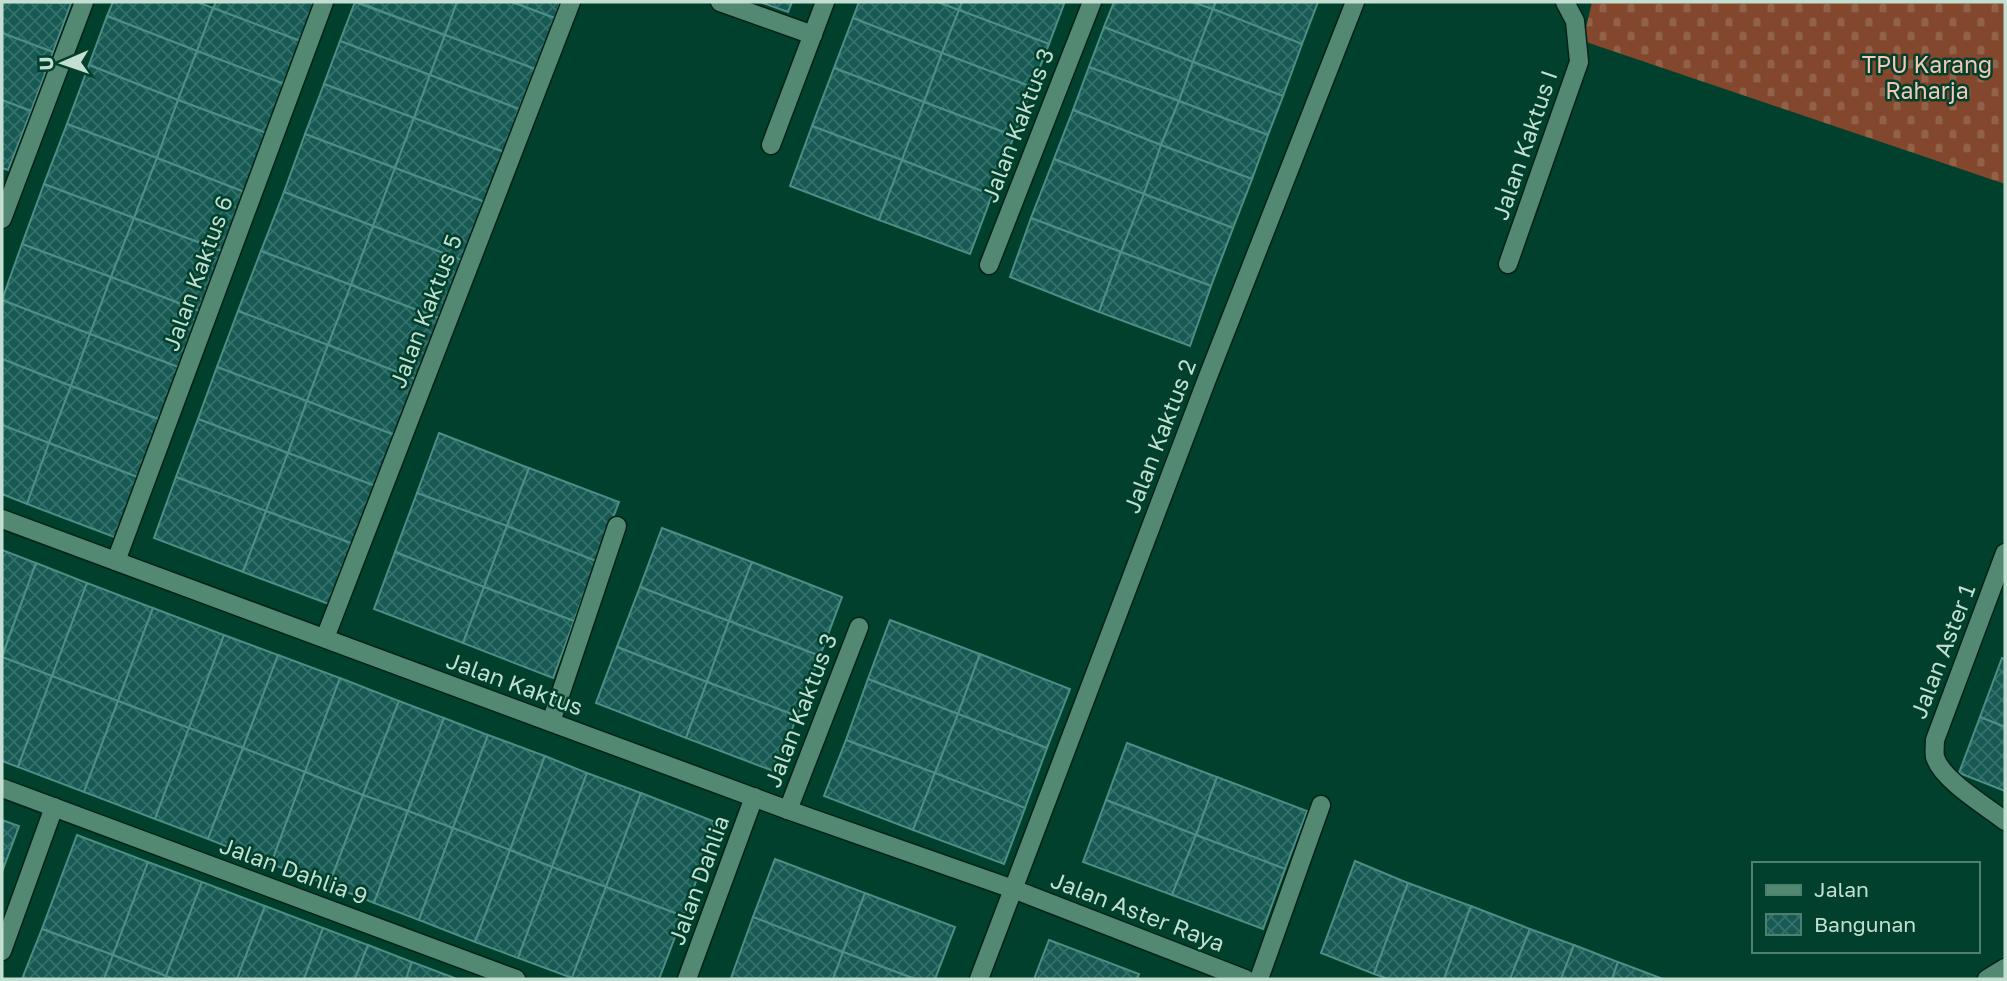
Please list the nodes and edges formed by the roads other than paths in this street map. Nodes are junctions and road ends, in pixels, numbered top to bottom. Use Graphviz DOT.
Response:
graph roads {
  1 [pos="83,2"];
  2 [pos="324,2"];
  3 [pos="571,2"];
  4 [pos="720,2"];
  5 [pos="825,2"];
  6 [pos="1092,2"];
  7 [pos="1355,2"];
  8 [pos="1565,2"];
  9 [pos="813,35"];
  10 [pos="771,145"];
  11 [pos="2,219"];
  12 [pos="1508,264"];
  13 [pos="989,265"];
  14 [pos="2,519"];
  15 [pos="617,526"];
  16 [pos="2005,553"];
  17 [pos="116,561"];
  18 [pos="859,627"];
  19 [pos="325,638"];
  20 [pos="551,722"];
  21 [pos="2,788"];
  22 [pos="754,797"];
  23 [pos="1321,805"];
  24 [pos="54,807"];
  25 [pos="788,810"];
  26 [pos="2005,821"];
  27 [pos="1013,889"];
  28 [pos="2,951"];
  29 [pos="2005,968"];
  30 [pos="516,979"];
  31 [pos="687,979"];
  32 [pos="979,979"];
  33 [pos="1245,979"];
  34 [pos="1259,979"];
  35 [pos="1987,979"];
  1 -- 11 [label="street"];
  2 -- 17 [label="street, Jalan Kaktus 6"];
  3 -- 19 [label="street, Jalan Kaktus 5"];
  4 -- 9 [label="street"];
  5 -- 9 [label="street"];
  6 -- 13 [label="street, Jalan Kaktus 3"];
  7 -- 27 [label="street, Jalan Kaktus 2"];
  8 -- 12 [label="street, Jalan Kaktus I"];
  9 -- 10 [label="street"];
  14 -- 17 [label="street, Jalan Kaktus"];
  15 -- 20 [label="street"];
  16 -- 26 [label="street, Jalan Aster 1"];
  17 -- 19 [label="street, Jalan Kaktus"];
  18 -- 25 [label="street, Jalan Kaktus 3"];
  19 -- 20 [label="street, Jalan Kaktus"];
  20 -- 22 [label="street, Jalan Kaktus"];
  21 -- 24 [label="street, Jalan Dahlia 9"];
  22 -- 25 [label="street, Jalan Kaktus"];
  22 -- 31 [label="street, Jalan Dahlia"];
  23 -- 34 [label="street"];
  24 -- 28 [label="street"];
  24 -- 30 [label="street, Jalan Dahlia 9"];
  25 -- 27 [label="street, Jalan Kaktus"];
  27 -- 32 [label="street, Jalan Kaktus 2"];
  27 -- 33 [label="street, Jalan Aster Raya"];
  29 -- 35 [label="street"];
}
